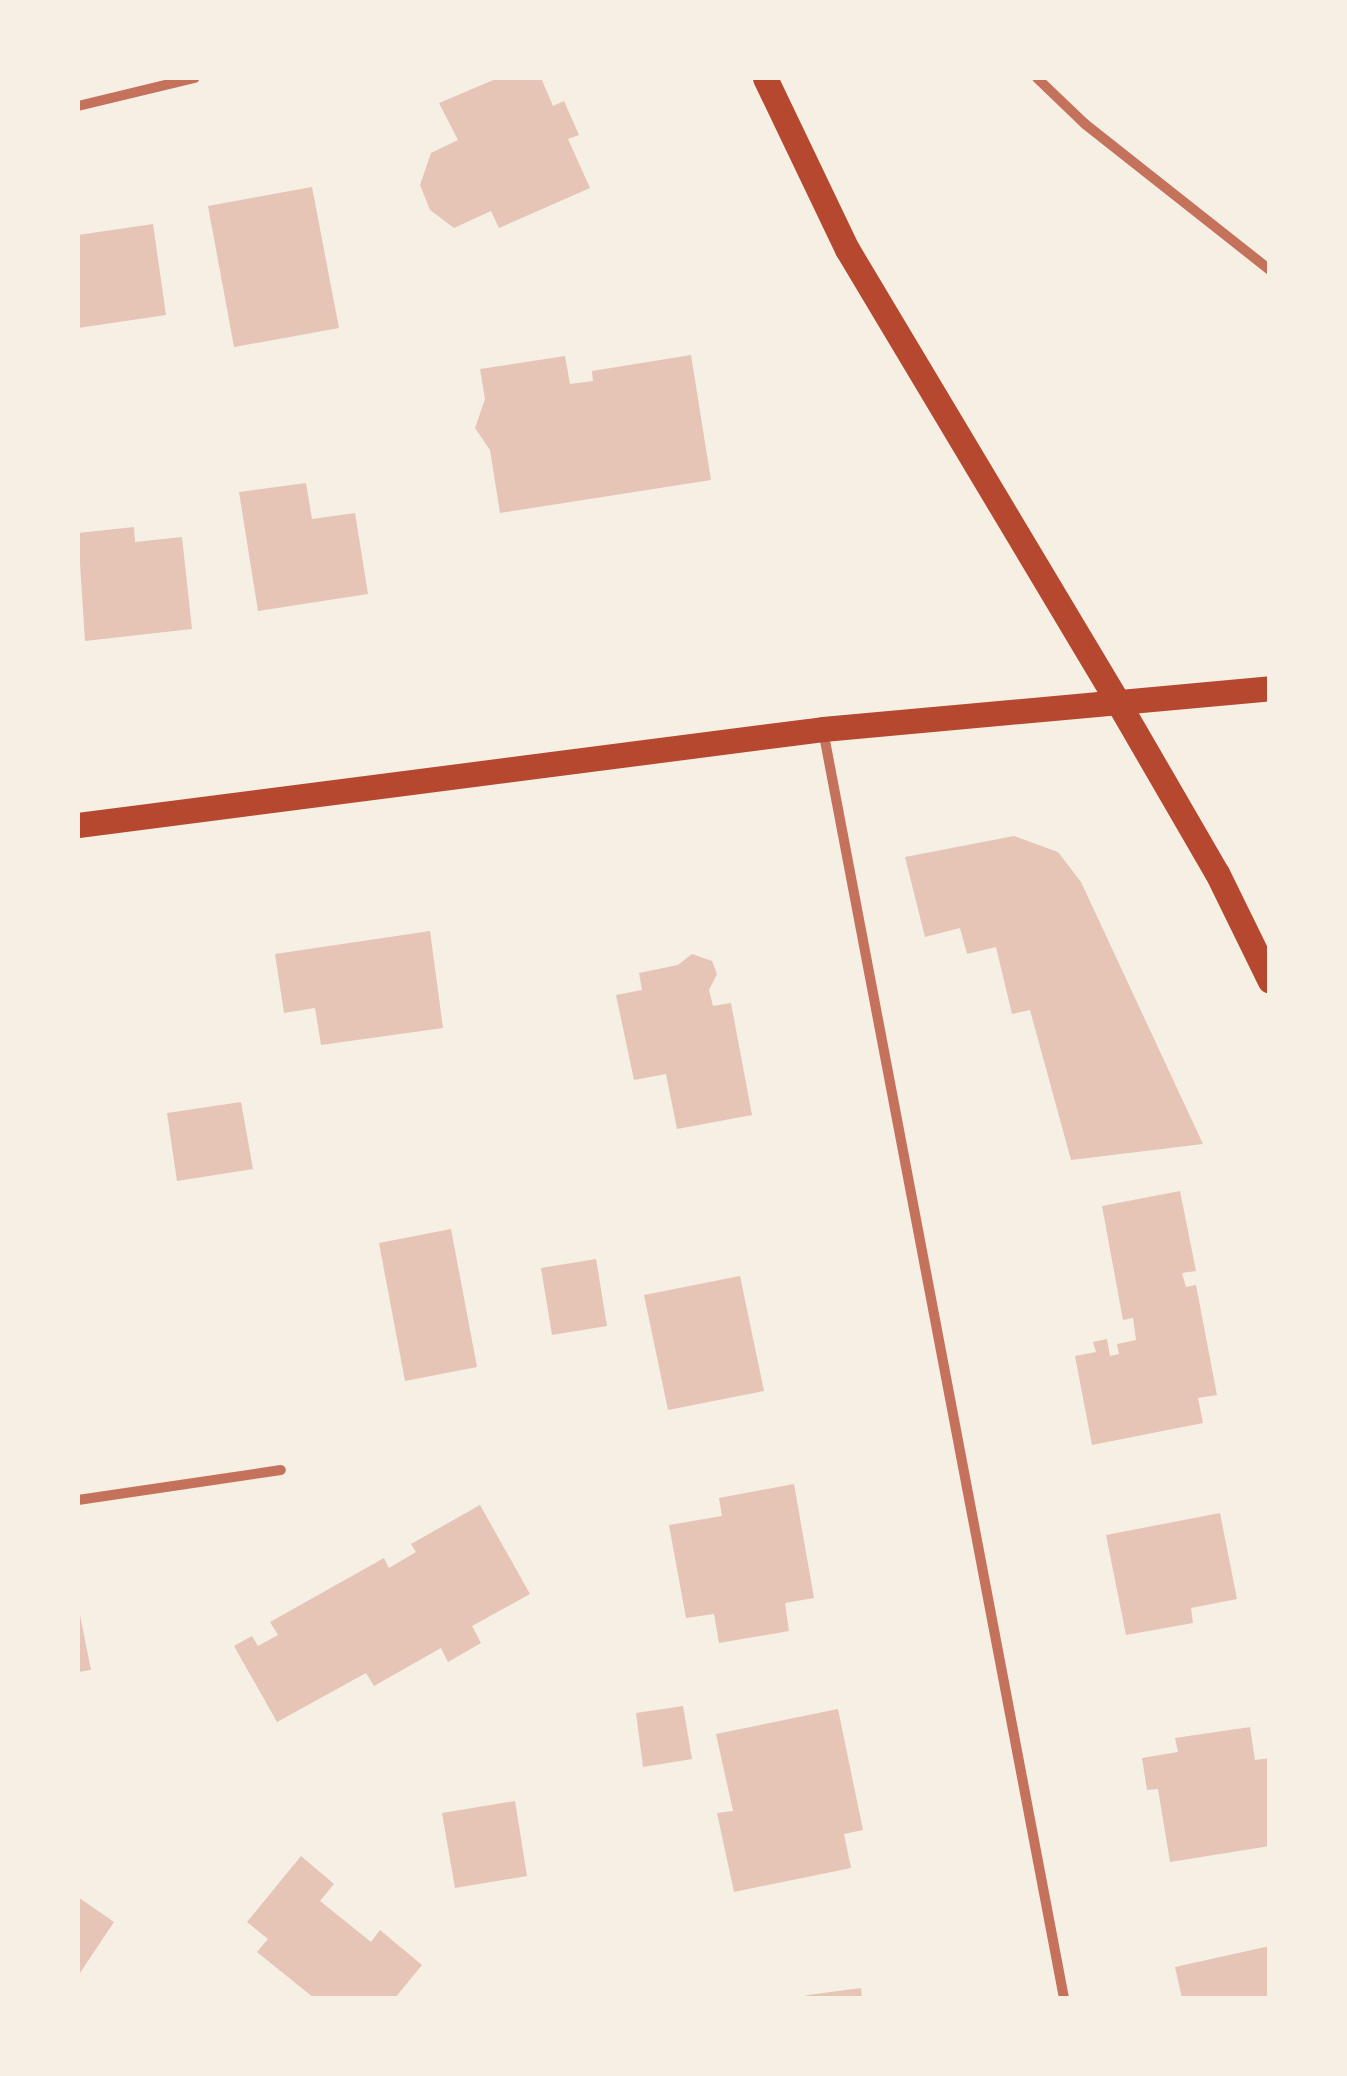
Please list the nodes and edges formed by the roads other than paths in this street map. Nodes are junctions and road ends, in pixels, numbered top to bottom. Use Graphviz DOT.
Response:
graph roads {
  1 [pos="195,78"];
  2 [pos="765,78"];
  3 [pos="1037,78"];
  4 [pos="78,106"];
  5 [pos="1270,270"];
  6 [pos="1270,688"];
  7 [pos="1116,698"];
  8 [pos="823,729"];
  9 [pos="78,825"];
  10 [pos="1270,981"];
  11 [pos="281,1470"];
  12 [pos="78,1500"];
  13 [pos="1064,1998"];
  1 -- 4 [label="street"];
  2 -- 7 [label="main road"];
  3 -- 5 [label="street"];
  6 -- 7 [label="main road"];
  7 -- 8 [label="main road"];
  7 -- 10 [label="main road"];
  8 -- 9 [label="main road"];
  8 -- 13 [label="street"];
  11 -- 12 [label="street"];
}
